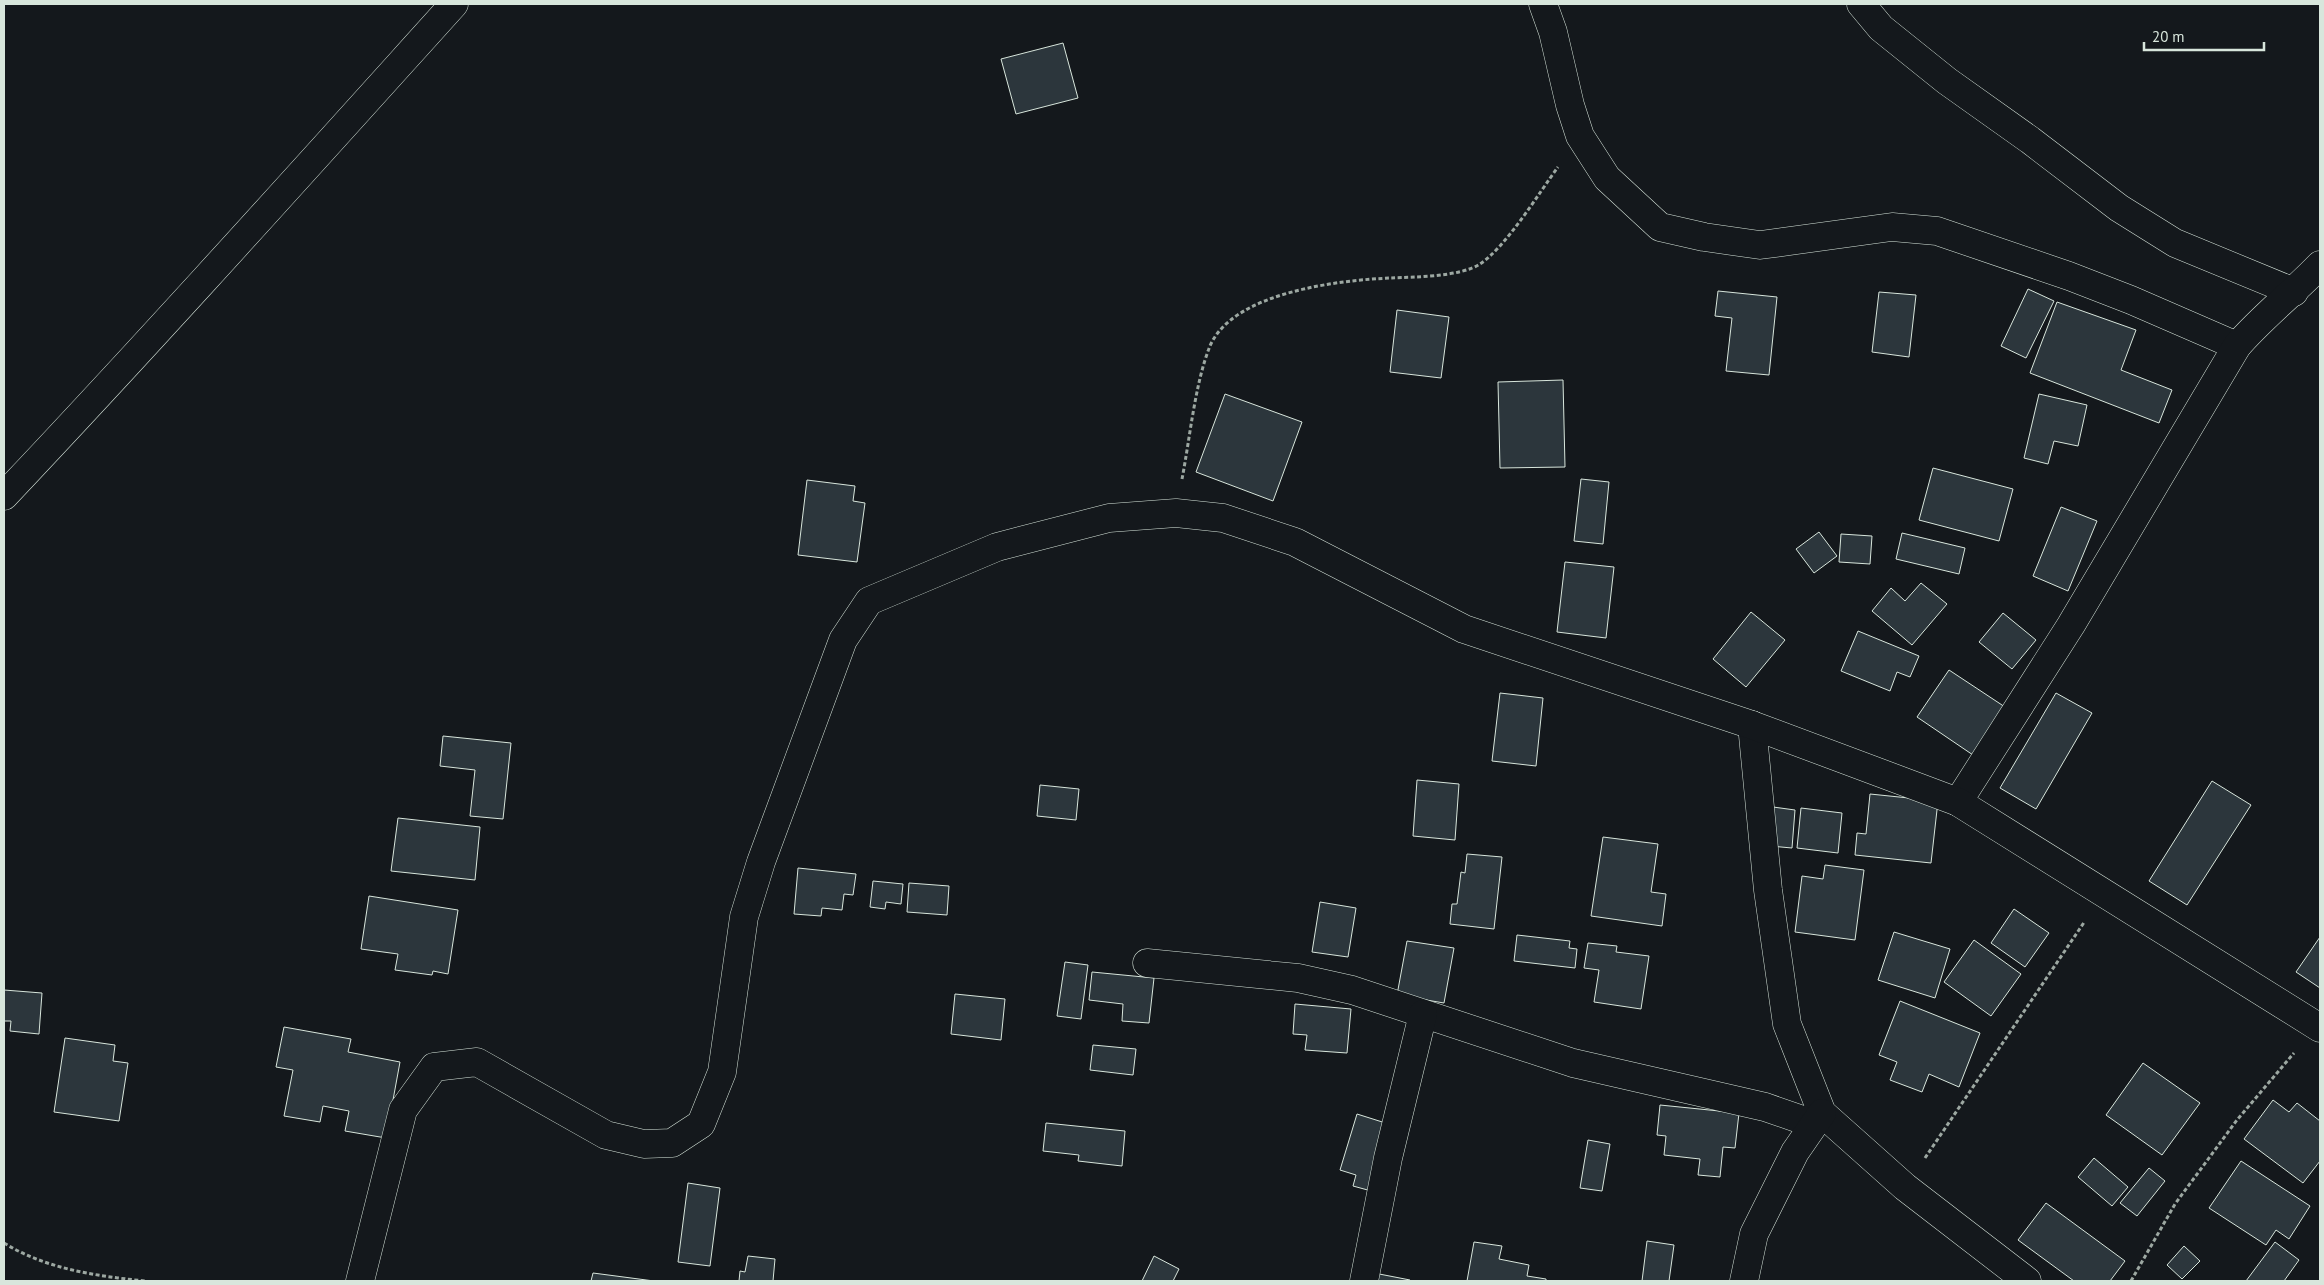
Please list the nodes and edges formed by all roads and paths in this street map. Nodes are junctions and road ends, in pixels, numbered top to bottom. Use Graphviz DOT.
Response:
graph roads {
  1 [pos="454,4"];
  2 [pos="1543,4"];
  3 [pos="1861,4"];
  4 [pos="1580,136"];
  5 [pos="2320,265"];
  6 [pos="2294,292"];
  7 [pos="2237,346"];
  8 [pos="4,496"];
  9 [pos="1176,513"];
  10 [pos="1752,725"];
  11 [pos="1958,802"];
  12 [pos="2104,893"];
  13 [pos="1147,963"];
  14 [pos="1423,1014"];
  15 [pos="2318,1026"];
  16 [pos="1818,1119"];
  17 [pos="1905,1187"];
  18 [pos="4,1243"];
  19 [pos="145,1281"];
  20 [pos="360,1281"];
  21 [pos="1364,1281"];
  22 [pos="1744,1281"];
  23 [pos="2027,1281"];
  24 [pos="2131,1281"];
  1 -- 8 [label="street"];
  2 -- 4 [label="street"];
  3 -- 6 [label="street"];
  4 -- 7 [label="street"];
  4 -- 9 [label="path"];
  5 -- 6 [label="street"];
  6 -- 7 [label="street"];
  7 -- 11 [label="street"];
  9 -- 10 [label="street"];
  9 -- 20 [label="street"];
  10 -- 11 [label="street"];
  10 -- 16 [label="street"];
  11 -- 12 [label="street"];
  12 -- 15 [label="street"];
  12 -- 17 [label="path"];
  13 -- 14 [label="street"];
  14 -- 16 [label="street"];
  14 -- 21 [label="street"];
  15 -- 24 [label="path"];
  16 -- 17 [label="street"];
  16 -- 22 [label="street"];
  17 -- 23 [label="street"];
  18 -- 19 [label="path"];
}
